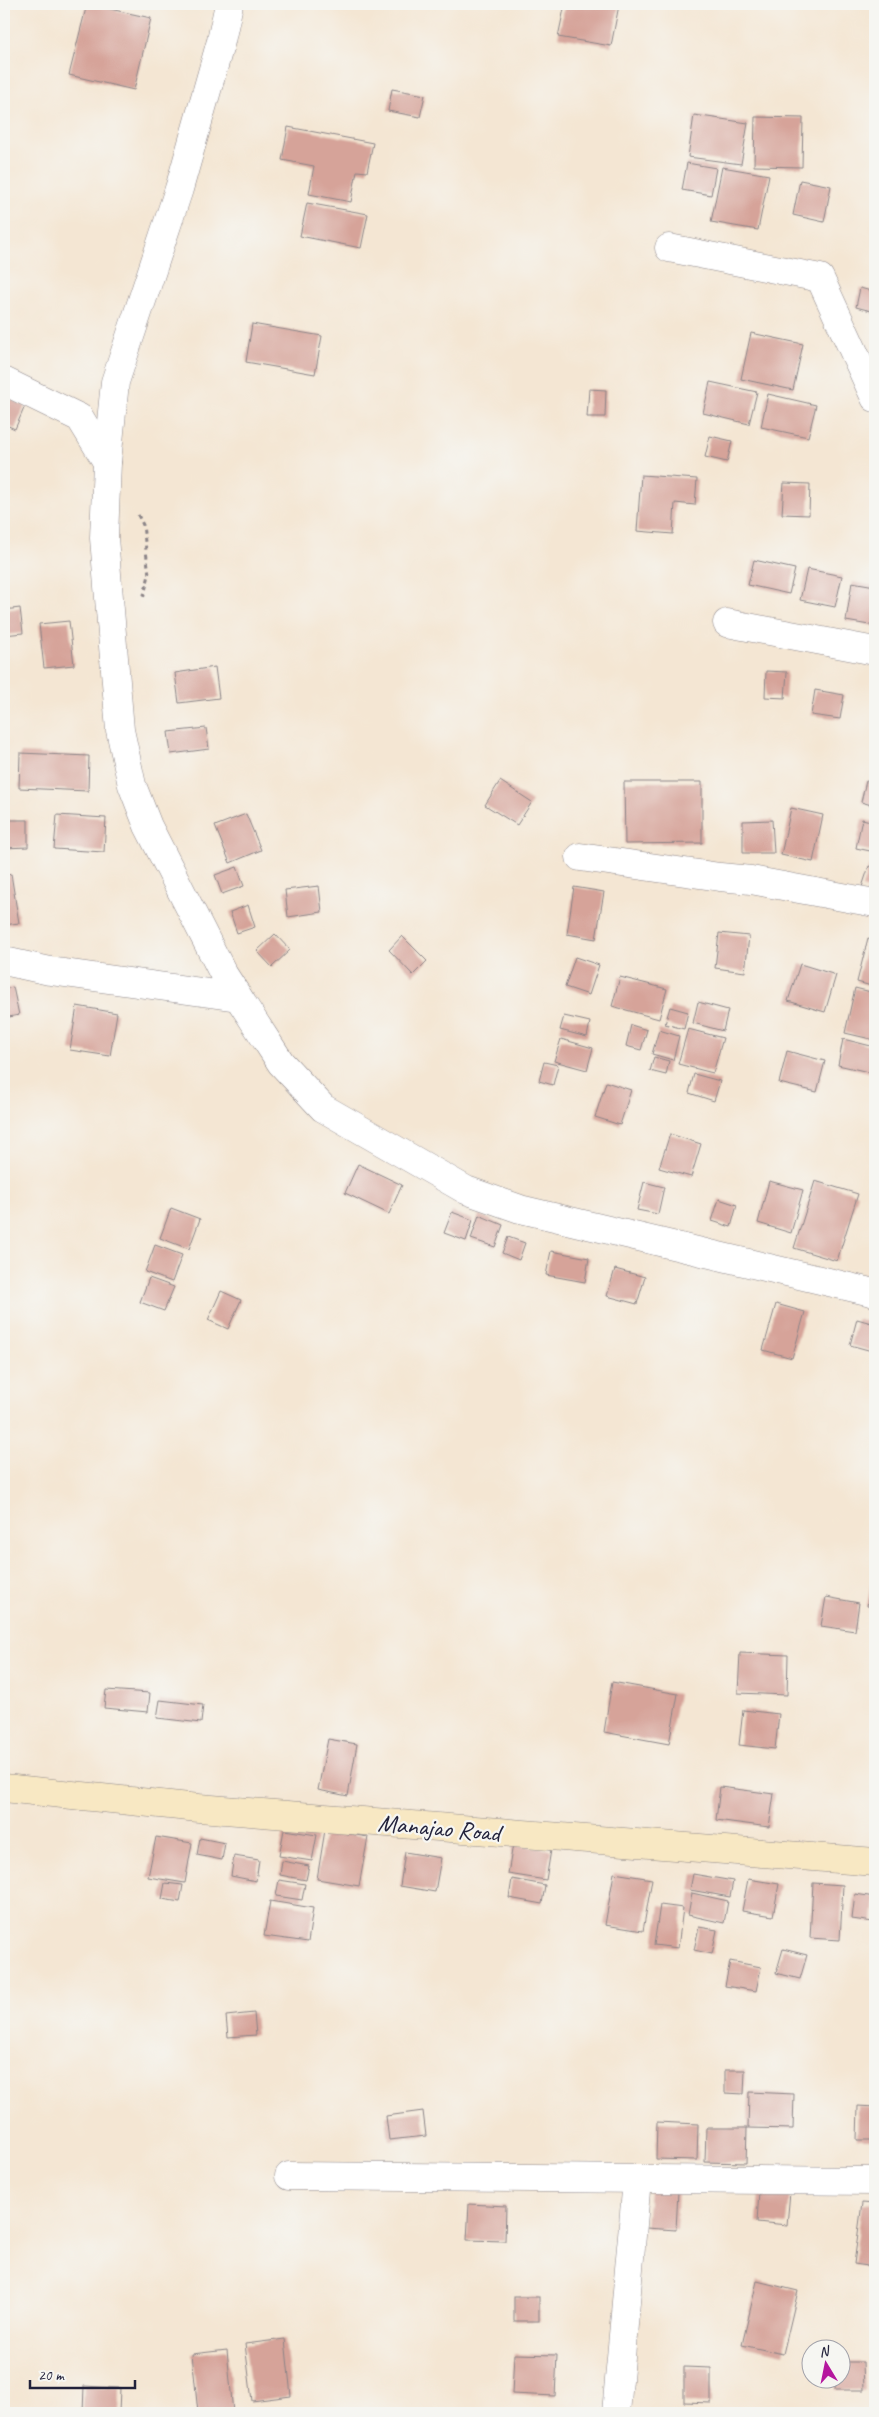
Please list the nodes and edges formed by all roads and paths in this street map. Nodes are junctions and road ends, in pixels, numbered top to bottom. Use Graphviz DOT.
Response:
graph roads {
  1 [pos="229,4"];
  2 [pos="669,248"];
  3 [pos="4,381"];
  4 [pos="115,382"];
  5 [pos="875,398"];
  6 [pos="80,418"];
  7 [pos="107,462"];
  8 [pos="727,623"];
  9 [pos="875,651"];
  10 [pos="580,857"];
  11 [pos="875,903"];
  12 [pos="4,961"];
  13 [pos="238,997"];
  14 [pos="875,1292"];
  15 [pos="4,1788"];
  16 [pos="875,1862"];
  17 [pos="289,2176"];
  18 [pos="637,2180"];
  19 [pos="875,2181"];
  20 [pos="616,2413"];
  1 -- 4 [label="street"];
  2 -- 5 [label="street"];
  3 -- 6 [label="street"];
  4 -- 6 [label="street"];
  4 -- 7 [label="street"];
  6 -- 7 [label="street"];
  7 -- 13 [label="street"];
  8 -- 9 [label="street"];
  10 -- 11 [label="street"];
  12 -- 13 [label="street"];
  13 -- 14 [label="street"];
  15 -- 16 [label="street, Manajao Road"];
  17 -- 18 [label="street"];
  18 -- 19 [label="street"];
  18 -- 20 [label="street"];
}
